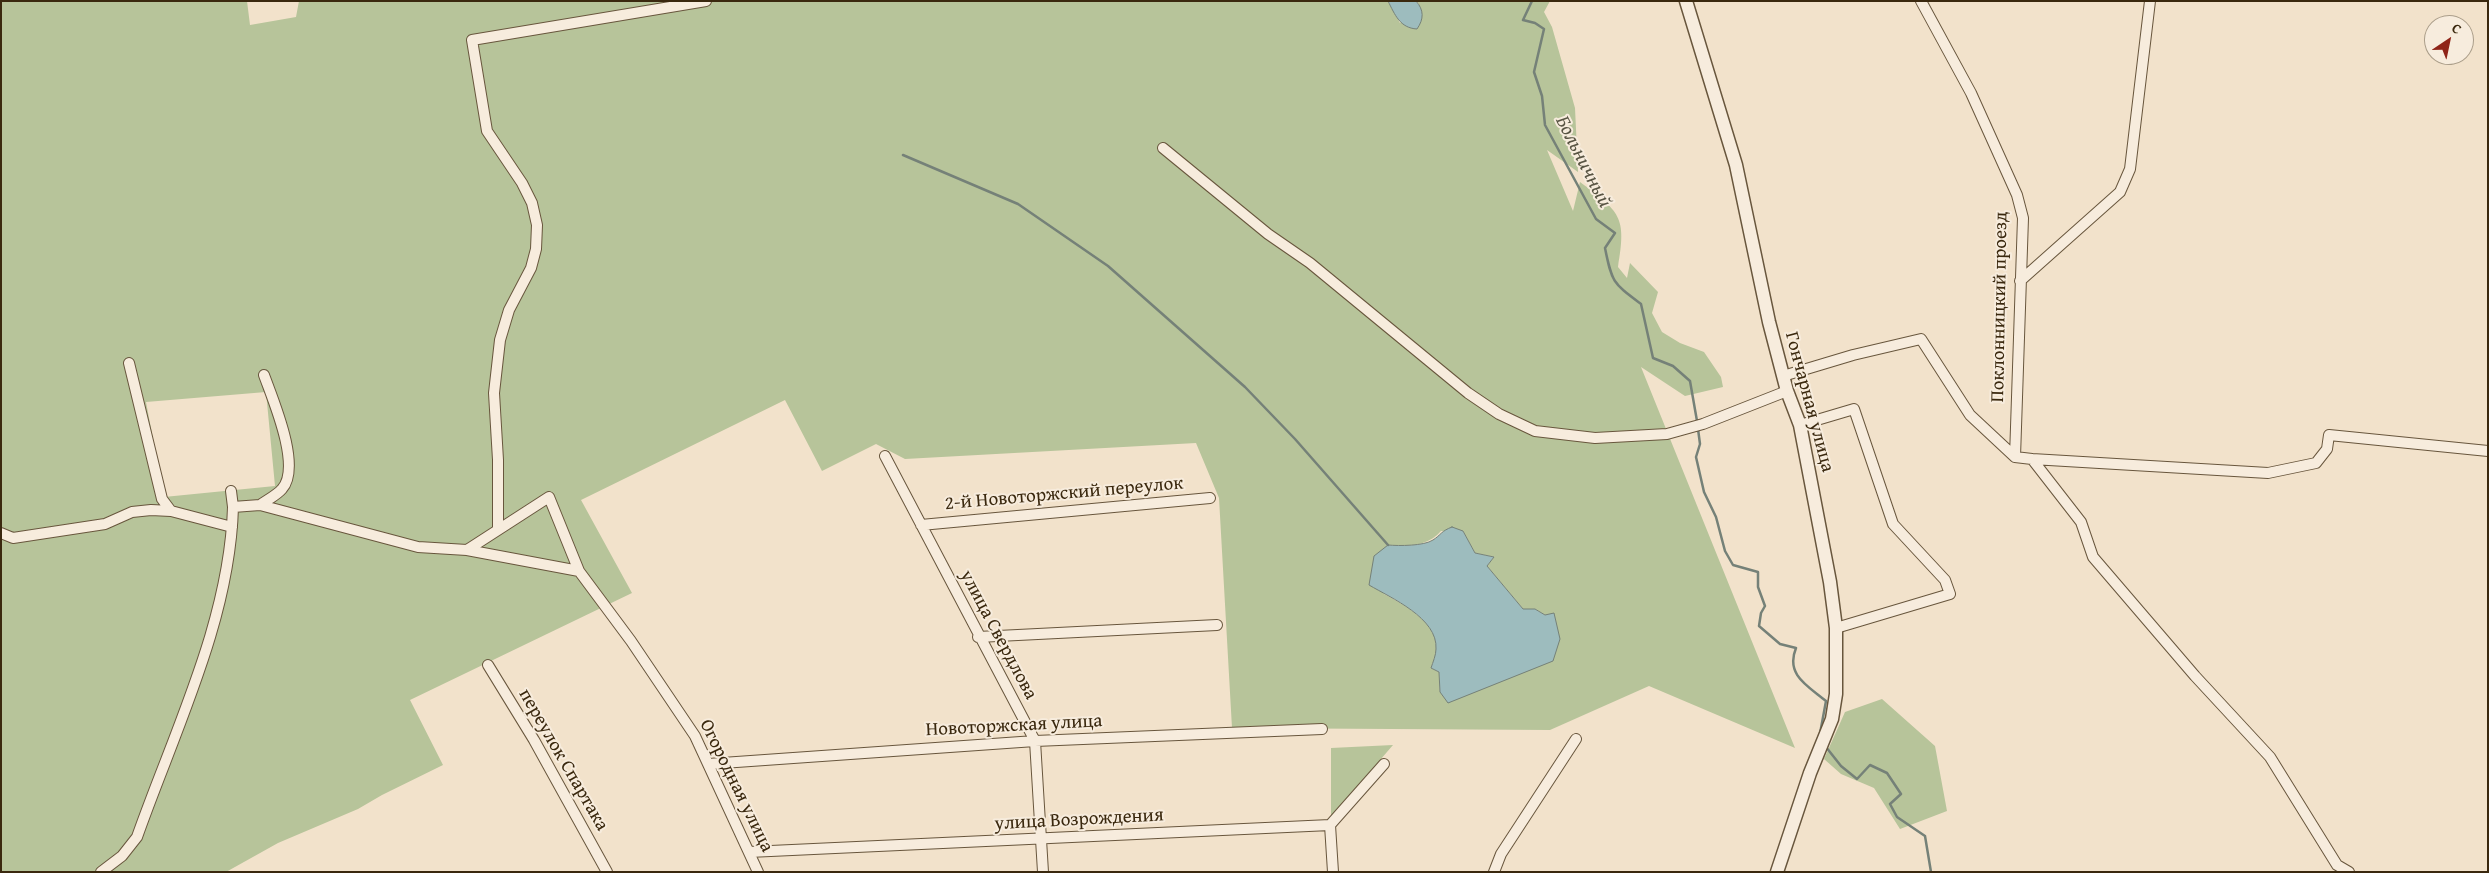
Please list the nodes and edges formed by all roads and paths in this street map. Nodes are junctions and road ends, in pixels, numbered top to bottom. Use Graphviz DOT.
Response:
graph roads {
  1 [pos="706,1"];
  2 [pos="1686,1"];
  3 [pos="1921,1"];
  4 [pos="2150,1"];
  5 [pos="1162,148"];
  6 [pos="2020,281"];
  7 [pos="128,363"];
  8 [pos="264,375"];
  9 [pos="1783,376"];
  10 [pos="1787,392"];
  11 [pos="1800,425"];
  12 [pos="2488,451"];
  13 [pos="886,456"];
  14 [pos="2015,457"];
  15 [pos="2032,459"];
  16 [pos="231,491"];
  17 [pos="1210,498"];
  18 [pos="260,505"];
  19 [pos="233,507"];
  20 [pos="171,511"];
  21 [pos="921,525"];
  22 [pos="232,527"];
  23 [pos="498,528"];
  24 [pos="1,533"];
  25 [pos="467,550"];
  26 [pos="579,571"];
  27 [pos="1217,625"];
  28 [pos="1836,628"];
  29 [pos="978,637"];
  30 [pos="488,666"];
  31 [pos="1322,728"];
  32 [pos="1576,739"];
  33 [pos="1035,741"];
  34 [pos="708,764"];
  35 [pos="1384,764"];
  36 [pos="1330,824"];
  37 [pos="1041,840"];
  38 [pos="749,852"];
  39 [pos="101,872"];
  40 [pos="607,872"];
  41 [pos="758,872"];
  42 [pos="1043,872"];
  43 [pos="1333,872"];
  44 [pos="1494,872"];
  45 [pos="1777,872"];
  46 [pos="2349,872"];
  1 -- 23 [label="street"];
  2 -- 9 [label="street, Гончарная улица"];
  3 -- 6 [label="street, Поклонницкий проезд"];
  4 -- 6 [label="street"];
  5 -- 10 [label="street"];
  6 -- 14 [label="street, Поклонницкий проезд"];
  7 -- 20 [label="street"];
  8 -- 18 [label="street"];
  9 -- 10 [label="street, Гончарная улица"];
  9 -- 14 [label="street"];
  10 -- 11 [label="street, Гончарная улица"];
  11 -- 28 [label="street, Гончарная улица"];
  11 -- 28 [label="street"];
  12 -- 15 [label="street"];
  13 -- 21 [label="street, улица Свердлова"];
  14 -- 15 [label="street"];
  15 -- 46 [label="street"];
  16 -- 19 [label="street"];
  17 -- 21 [label="street, 2-й Новоторжский переулок"];
  18 -- 19 [label="street"];
  18 -- 25 [label="street"];
  19 -- 22 [label="street"];
  20 -- 22 [label="street"];
  20 -- 24 [label="street"];
  21 -- 29 [label="street, улица Свердлова"];
  22 -- 39 [label="street"];
  23 -- 25 [label="street"];
  23 -- 26 [label="street, Огородная улица"];
  25 -- 26 [label="street"];
  26 -- 34 [label="street, Огородная улица"];
  27 -- 29 [label="street"];
  28 -- 45 [label="street, Гончарная улица"];
  29 -- 33 [label="street, улица Свердлова"];
  30 -- 40 [label="street, переулок Спартака"];
  31 -- 33 [label="street, Новоторжская улица"];
  32 -- 44 [label="street"];
  33 -- 34 [label="street, Новоторжская улица"];
  33 -- 37 [label="street, улица Свердлова"];
  34 -- 38 [label="street, Огородная улица"];
  35 -- 36 [label="street"];
  36 -- 37 [label="street, улица Возрождения"];
  36 -- 43 [label="street"];
  37 -- 38 [label="street, улица Возрождения"];
  37 -- 42 [label="street, улица Свердлова"];
  38 -- 41 [label="street, Огородная улица"];
}
